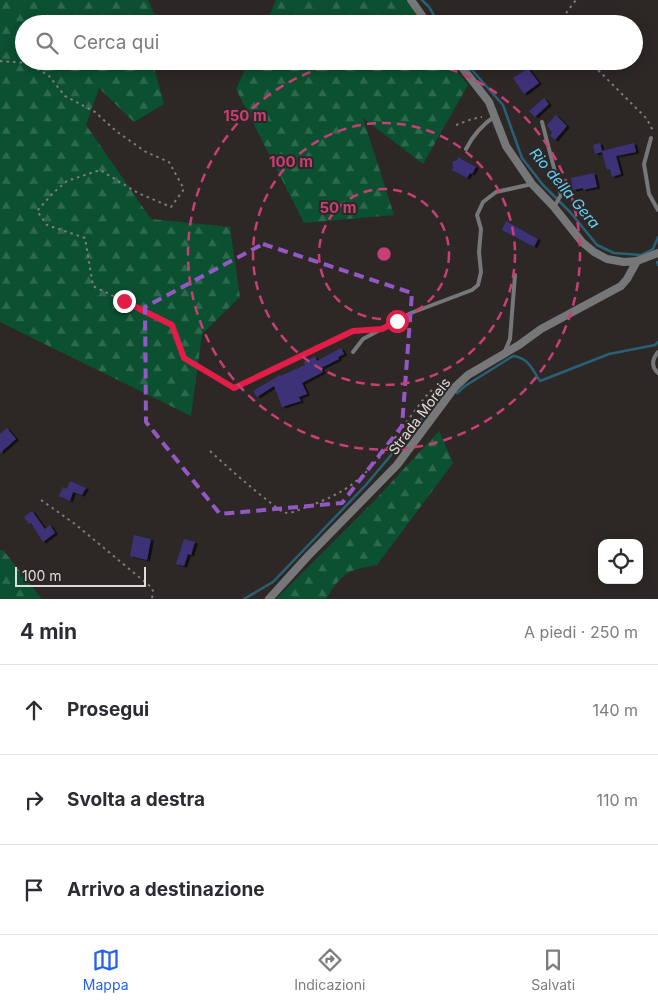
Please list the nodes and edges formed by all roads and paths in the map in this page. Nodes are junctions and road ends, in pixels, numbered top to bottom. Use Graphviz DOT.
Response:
graph roads {
  1 [pos="411,0"];
  2 [pos="576,0"];
  3 [pos="422,15"];
  4 [pos="564,15"];
  5 [pos="0,61"];
  6 [pos="15,62"];
  7 [pos="39,70"];
  8 [pos="464,70"];
  9 [pos="597,70"];
  10 [pos="495,116"];
  11 [pos="542,122"];
  12 [pos="456,125"];
  13 [pos="651,138"];
  14 [pos="466,149"];
  15 [pos="532,184"];
  16 [pos="556,205"];
  17 [pos="658,210"];
  18 [pos="658,253"];
  19 [pos="637,261"];
  20 [pos="515,275"];
  21 [pos="382,329"];
  22 [pos="352,352"];
  23 [pos="658,352"];
  24 [pos="504,353"];
  25 [pos="658,374"];
  26 [pos="455,387"];
  27 [pos="210,451"];
  28 [pos="41,500"];
  29 [pos="152,599"];
  30 [pos="269,599"];
  1 -- 3 [label="street"];
  2 -- 4 [label="path"];
  5 -- 6 [label="path"];
  7 -- 21 [label="path"];
  8 -- 10 [label="street"];
  9 -- 13 [label="path"];
  10 -- 12 [label="path"];
  10 -- 14 [label="lane"];
  10 -- 15 [label="street"];
  11 -- 16 [label="lane"];
  13 -- 17 [label="lane"];
  15 -- 16 [label="street"];
  15 -- 21 [label="lane"];
  16 -- 19 [label="street"];
  18 -- 19 [label="street"];
  19 -- 24 [label="street, Strada Moreis"];
  20 -- 24 [label="lane"];
  21 -- 22 [label="lane"];
  23 -- 25 [label="lane"];
  24 -- 26 [label="street, Strada Moreis"];
  26 -- 27 [label="path"];
  26 -- 30 [label="street, Strada Moreis"];
  28 -- 29 [label="path"];
}
